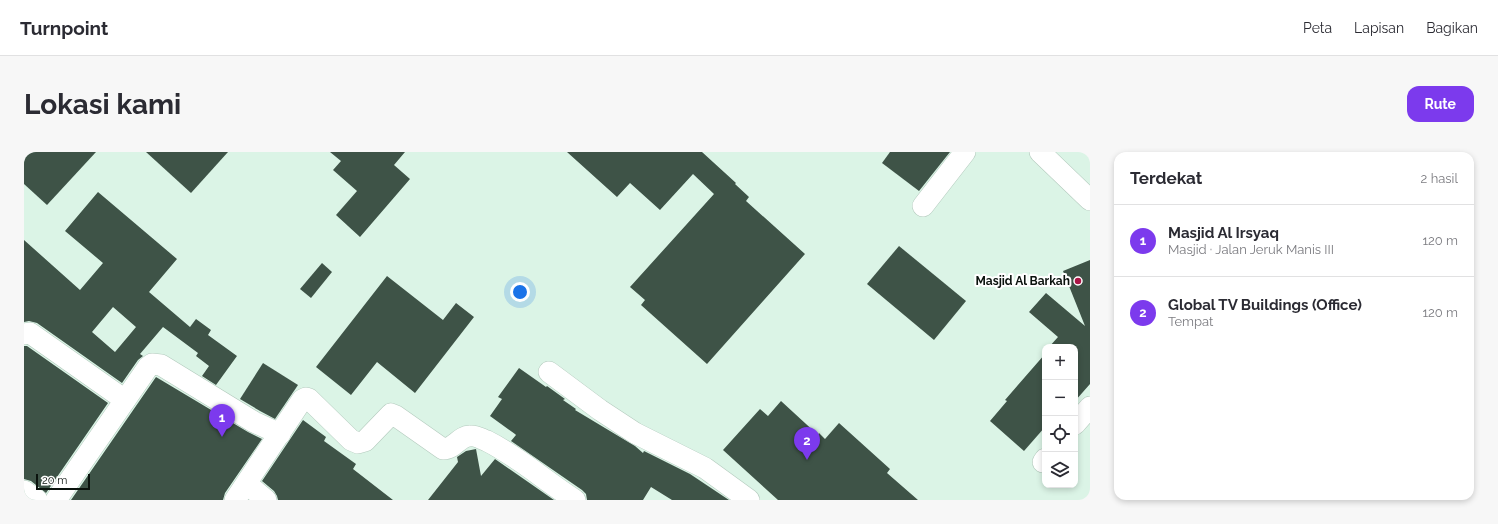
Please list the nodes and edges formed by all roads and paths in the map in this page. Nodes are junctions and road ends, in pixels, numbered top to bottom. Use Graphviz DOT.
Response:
graph roads {
  1 [pos="965,152"];
  2 [pos="1040,152"];
  3 [pos="1090,200"];
  4 [pos="923,206"];
  5 [pos="24,334"];
  6 [pos="549,372"];
  7 [pos="125,400"];
  8 [pos="1090,406"];
  9 [pos="1078,420"];
  10 [pos="280,434"];
  11 [pos="24,491"];
  12 [pos="241,492"];
  13 [pos="37,500"];
  14 [pos="56,500"];
  15 [pos="266,500"];
  16 [pos="575,500"];
  17 [pos="749,500"];
  1 -- 4 [label="street"];
  2 -- 3 [label="street"];
  5 -- 7 [label="street"];
  6 -- 17 [label="street"];
  7 -- 10 [label="street"];
  7 -- 14 [label="street"];
  8 -- 9 [label="street"];
  10 -- 12 [label="street"];
  10 -- 16 [label="street"];
  11 -- 13 [label="street"];
  12 -- 15 [label="street"];
}
